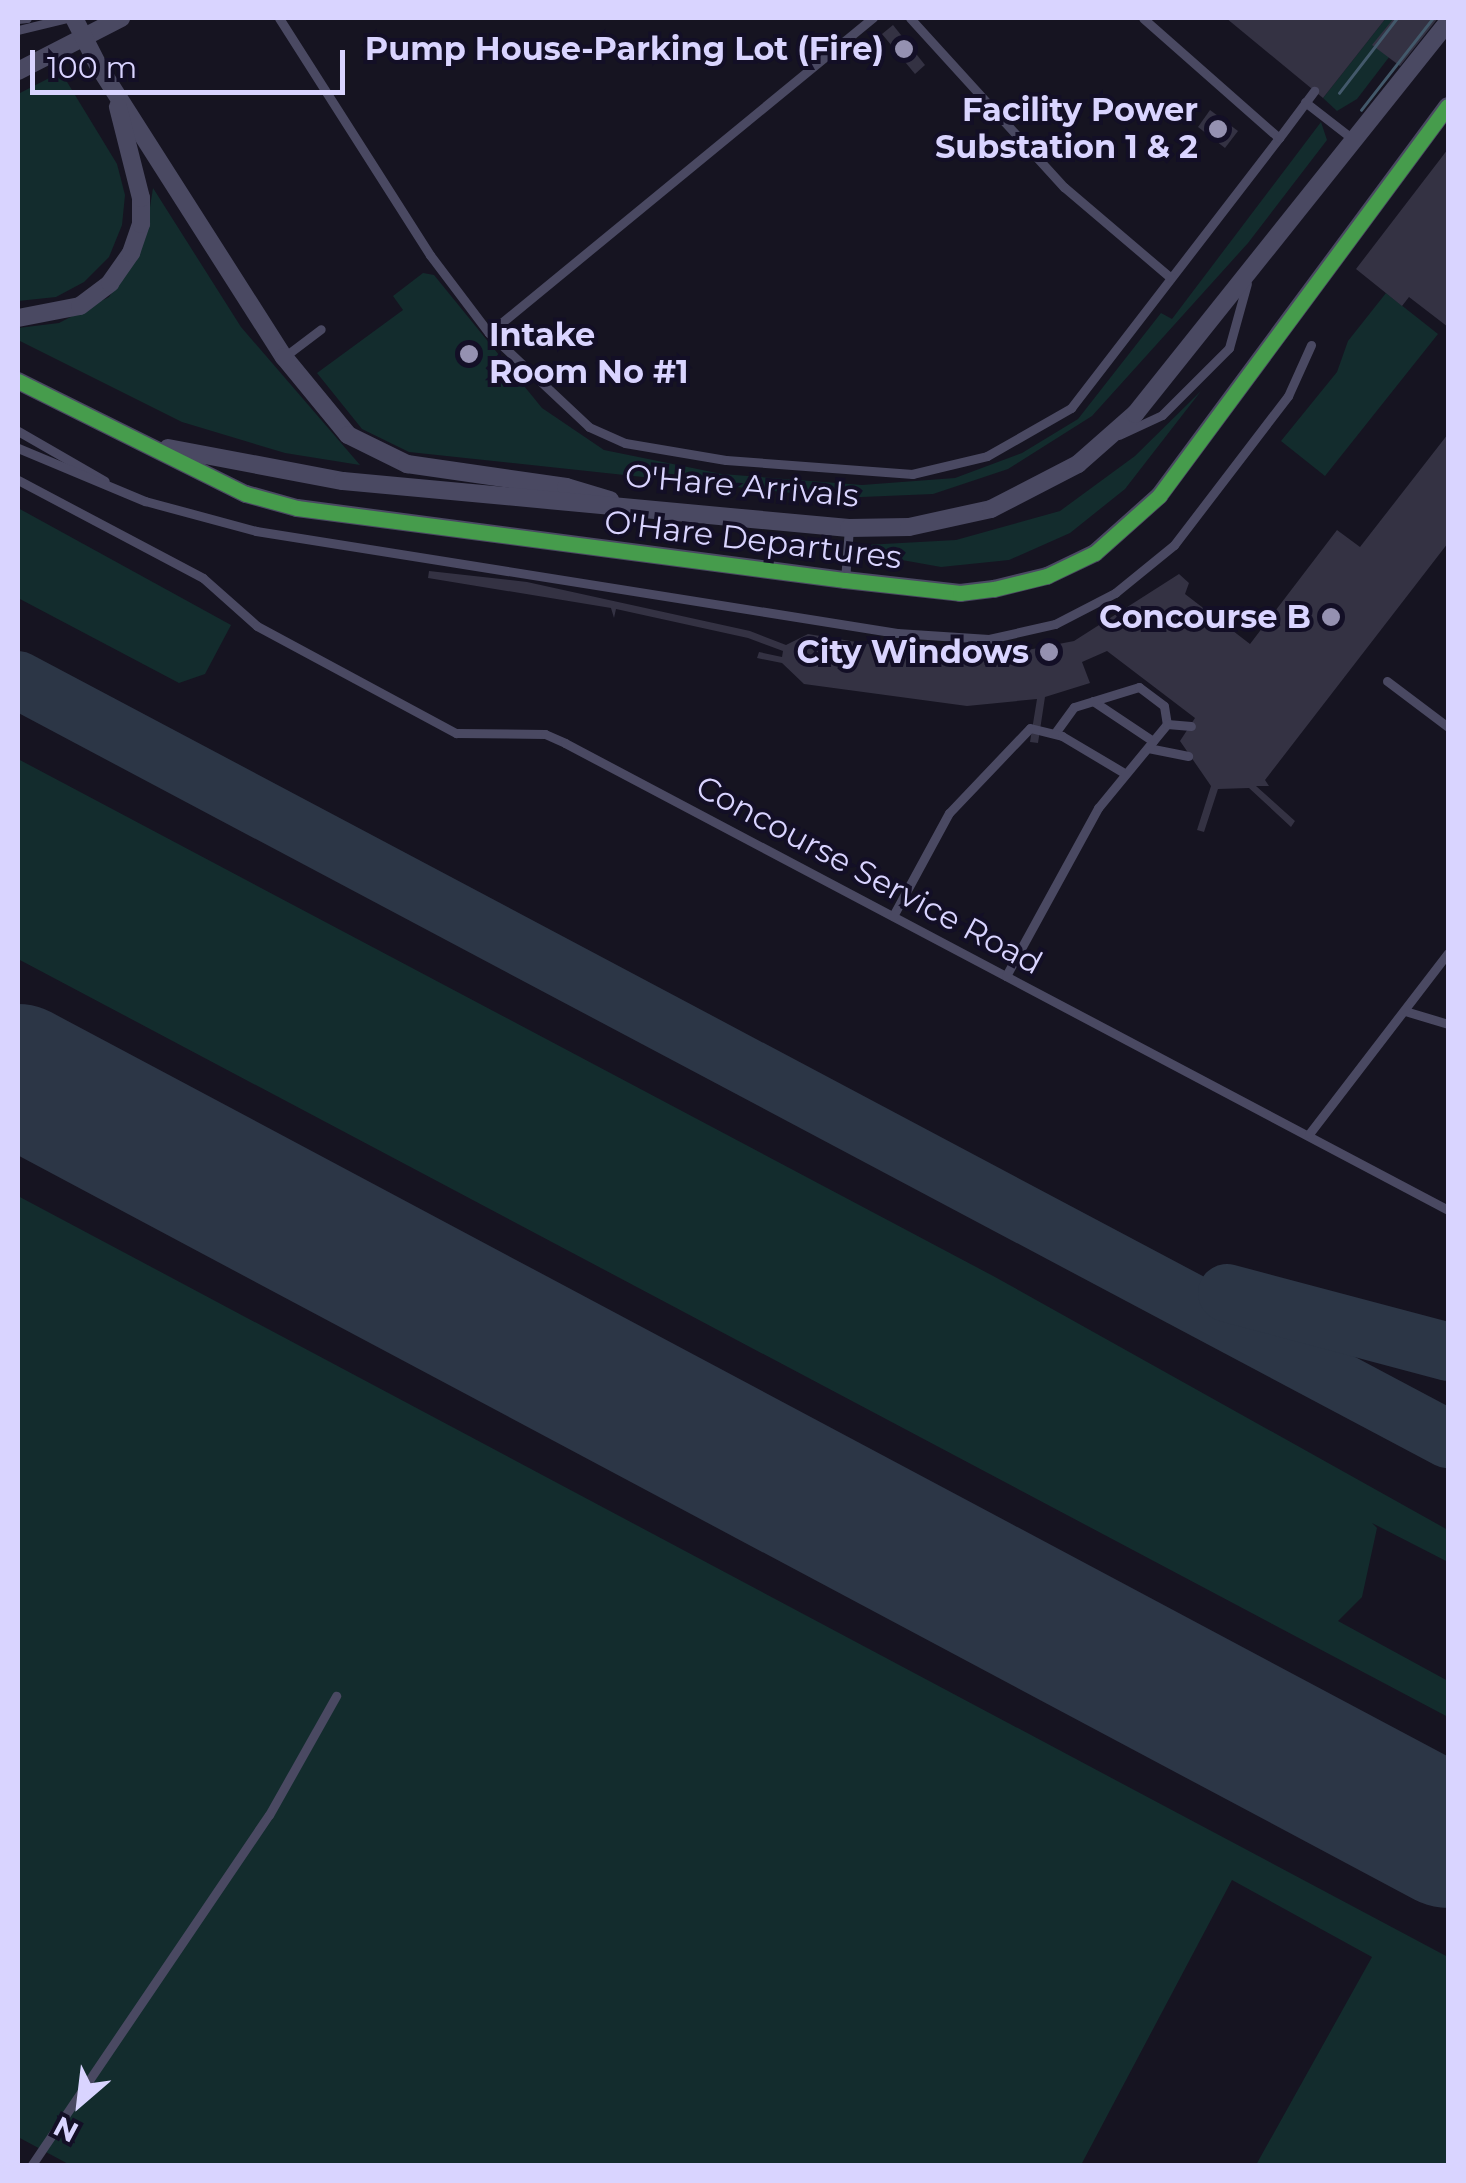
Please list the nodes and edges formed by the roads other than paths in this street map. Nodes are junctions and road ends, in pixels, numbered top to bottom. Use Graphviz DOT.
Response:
graph roads {
  1 [pos="28,18"];
  2 [pos="70,18"];
  3 [pos="120,18"];
  4 [pos="279,18"];
  5 [pos="873,18"];
  6 [pos="910,18"];
  7 [pos="1143,18"];
  8 [pos="18,19"];
  9 [pos="1448,22"];
  10 [pos="18,30"];
  11 [pos="18,72"];
  12 [pos="1314,91"];
  13 [pos="114,92"];
  14 [pos="1305,102"];
  15 [pos="1448,106"];
  16 [pos="1280,138"];
  17 [pos="1357,142"];
  18 [pos="1249,275"];
  19 [pos="1171,278"];
  20 [pos="18,318"];
  21 [pos="321,329"];
  22 [pos="489,332"];
  23 [pos="1312,345"];
  24 [pos="284,357"];
  25 [pos="18,381"];
  26 [pos="18,432"];
  27 [pos="1108,441"];
  28 [pos="138,442"];
  29 [pos="18,448"];
  30 [pos="18,480"];
  31 [pos="130,495"];
  32 [pos="625,505"];
  33 [pos="850,528"];
  34 [pos="845,580"];
  35 [pos="1387,681"];
  36 [pos="1093,701"];
  37 [pos="1167,724"];
  38 [pos="1191,726"];
  39 [pos="1448,727"];
  40 [pos="1055,732"];
  41 [pos="1150,745"];
  42 [pos="1188,756"];
  43 [pos="1126,774"];
  44 [pos="893,916"];
  45 [pos="1448,953"];
  46 [pos="1006,976"];
  47 [pos="1405,1011"];
  48 [pos="1448,1024"];
  49 [pos="1309,1134"];
  50 [pos="1448,1210"];
  51 [pos="336,1696"];
  52 [pos="31,2166"];
  1 -- 8 [label="lane"];
  2 -- 10 [label="lane"];
  2 -- 13 [label="street, bridge"];
  3 -- 11 [label="street"];
  4 -- 22 [label="lane"];
  5 -- 22 [label="lane"];
  6 -- 19 [label="lane"];
  7 -- 16 [label="lane"];
  9 -- 17 [label="street, O'Hare Arrivals"];
  12 -- 14 [label="lane"];
  13 -- 20 [label="street"];
  13 -- 24 [label="street"];
  14 -- 16 [label="lane"];
  14 -- 17 [label="lane"];
  15 -- 34 [label="street, O'Hare Departures"];
  16 -- 19 [label="lane"];
  17 -- 18 [label="street, O'Hare Arrivals"];
  18 -- 27 [label="street, O'Hare Arrivals"];
  18 -- 27 [label="lane"];
  19 -- 22 [label="lane"];
  21 -- 24 [label="lane"];
  23 -- 31 [label="lane"];
  24 -- 32 [label="street"];
  25 -- 28 [label="street, O'Hare Departures"];
  26 -- 31 [label="lane"];
  27 -- 33 [label="street, O'Hare Arrivals"];
  28 -- 32 [label="street, O'Hare Arrivals"];
  28 -- 34 [label="street, O'Hare Departures"];
  29 -- 31 [label="lane"];
  30 -- 44 [label="lane, Concourse Service Road"];
  32 -- 33 [label="street, O'Hare Arrivals"];
  33 -- 34 [label="lane"];
  35 -- 39 [label="lane"];
  36 -- 37 [label="lane"];
  36 -- 40 [label="lane"];
  36 -- 41 [label="lane"];
  37 -- 38 [label="lane"];
  37 -- 41 [label="lane"];
  40 -- 43 [label="lane"];
  40 -- 44 [label="lane"];
  41 -- 42 [label="lane"];
  41 -- 43 [label="lane"];
  43 -- 46 [label="lane"];
  44 -- 46 [label="lane, Concourse Service Road"];
  45 -- 47 [label="lane"];
  46 -- 49 [label="lane, Concourse Service Road"];
  47 -- 48 [label="lane"];
  47 -- 49 [label="lane"];
  49 -- 50 [label="lane, Concourse Service Road"];
  51 -- 52 [label="lane"];
}
